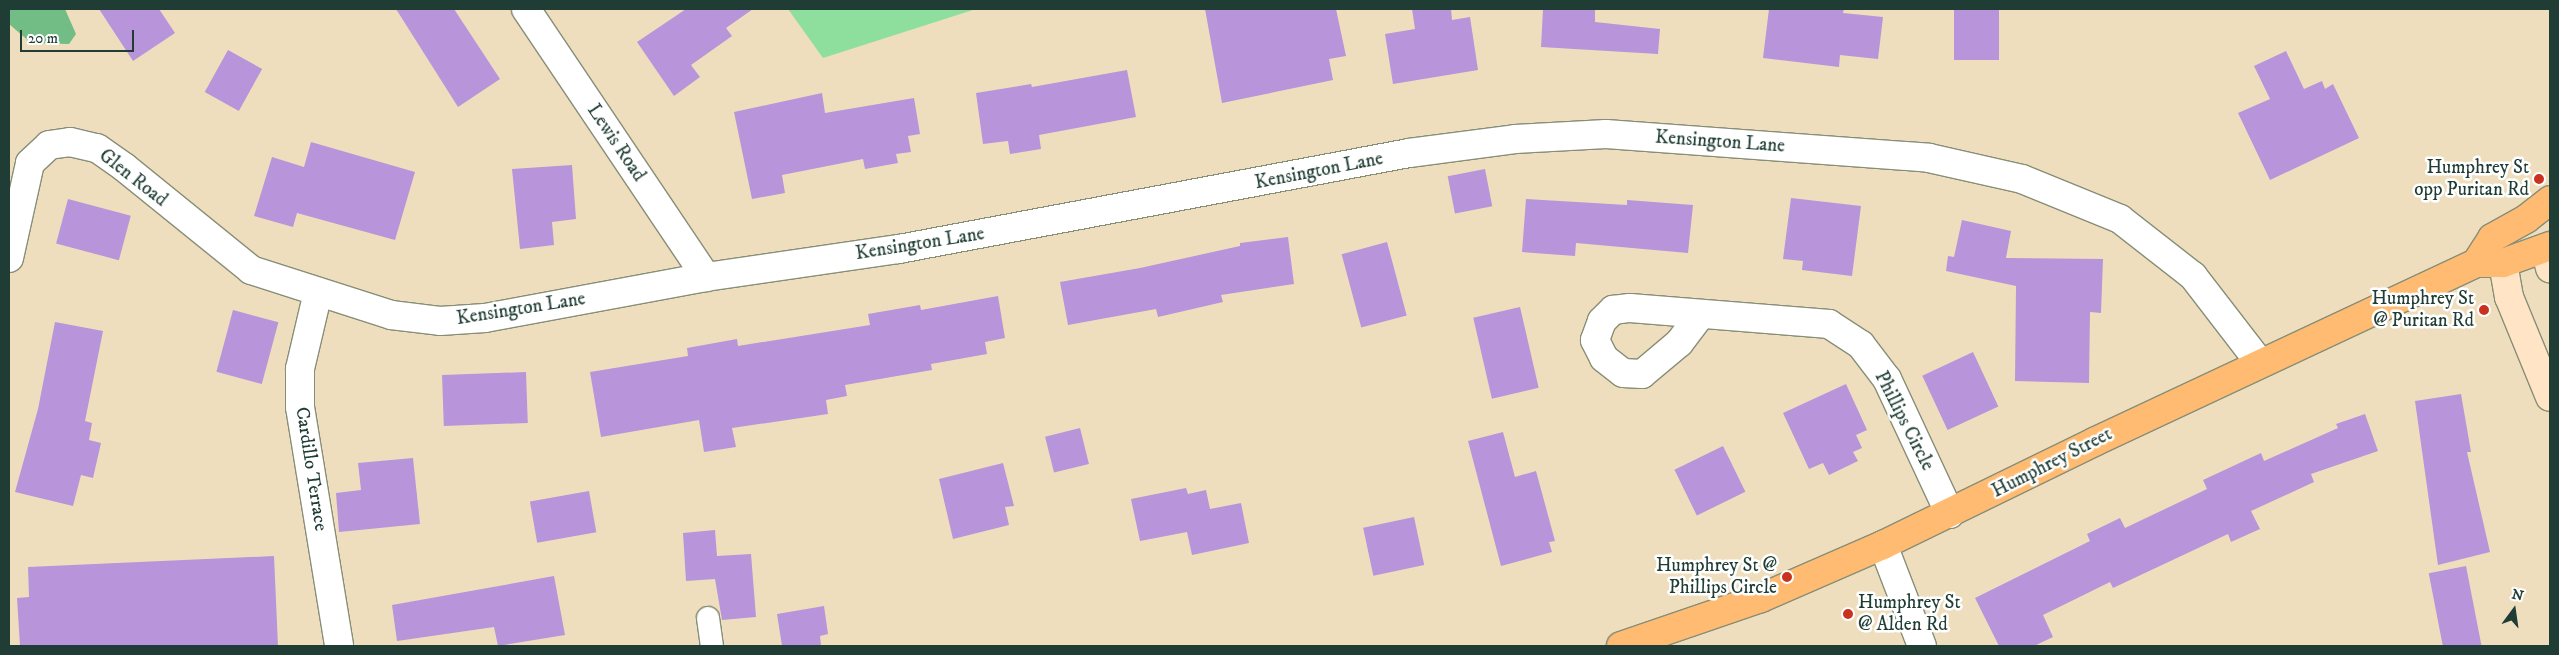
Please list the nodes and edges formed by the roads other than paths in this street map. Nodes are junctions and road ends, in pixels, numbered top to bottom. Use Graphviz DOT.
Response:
graph roads {
  1 [pos="526,9"];
  2 [pos="2550,200"];
  3 [pos="2526,219"];
  4 [pos="2548,254"];
  5 [pos="9,258"];
  6 [pos="2489,263"];
  7 [pos="706,277"];
  8 [pos="318,292"];
  9 [pos="1701,314"];
  10 [pos="2260,363"];
  11 [pos="2550,397"];
  12 [pos="1950,514"];
  13 [pos="1883,545"];
  14 [pos="708,618"];
  15 [pos="339,646"];
  16 [pos="712,646"];
  17 [pos="1621,646"];
  18 [pos="1922,646"];
  1 -- 7 [label="street, Lewis Road"];
  2 -- 3 [label="main road"];
  3 -- 4 [label="main road"];
  3 -- 6 [label="main road"];
  4 -- 6 [label="main road, Humphrey Street"];
  5 -- 8 [label="street, Glen Road"];
  6 -- 10 [label="main road, Humphrey Street"];
  6 -- 11 [label="street"];
  7 -- 8 [label="street, Kensington Lane"];
  7 -- 10 [label="street, Kensington Lane"];
  8 -- 15 [label="street, Cardillo Terrace"];
  9 -- 12 [label="street, Phillips Circle"];
  10 -- 12 [label="main road, Humphrey Street"];
  12 -- 13 [label="main road, Humphrey Street"];
  13 -- 17 [label="main road, Humphrey Street"];
  13 -- 18 [label="street"];
  14 -- 16 [label="lane"];
}
